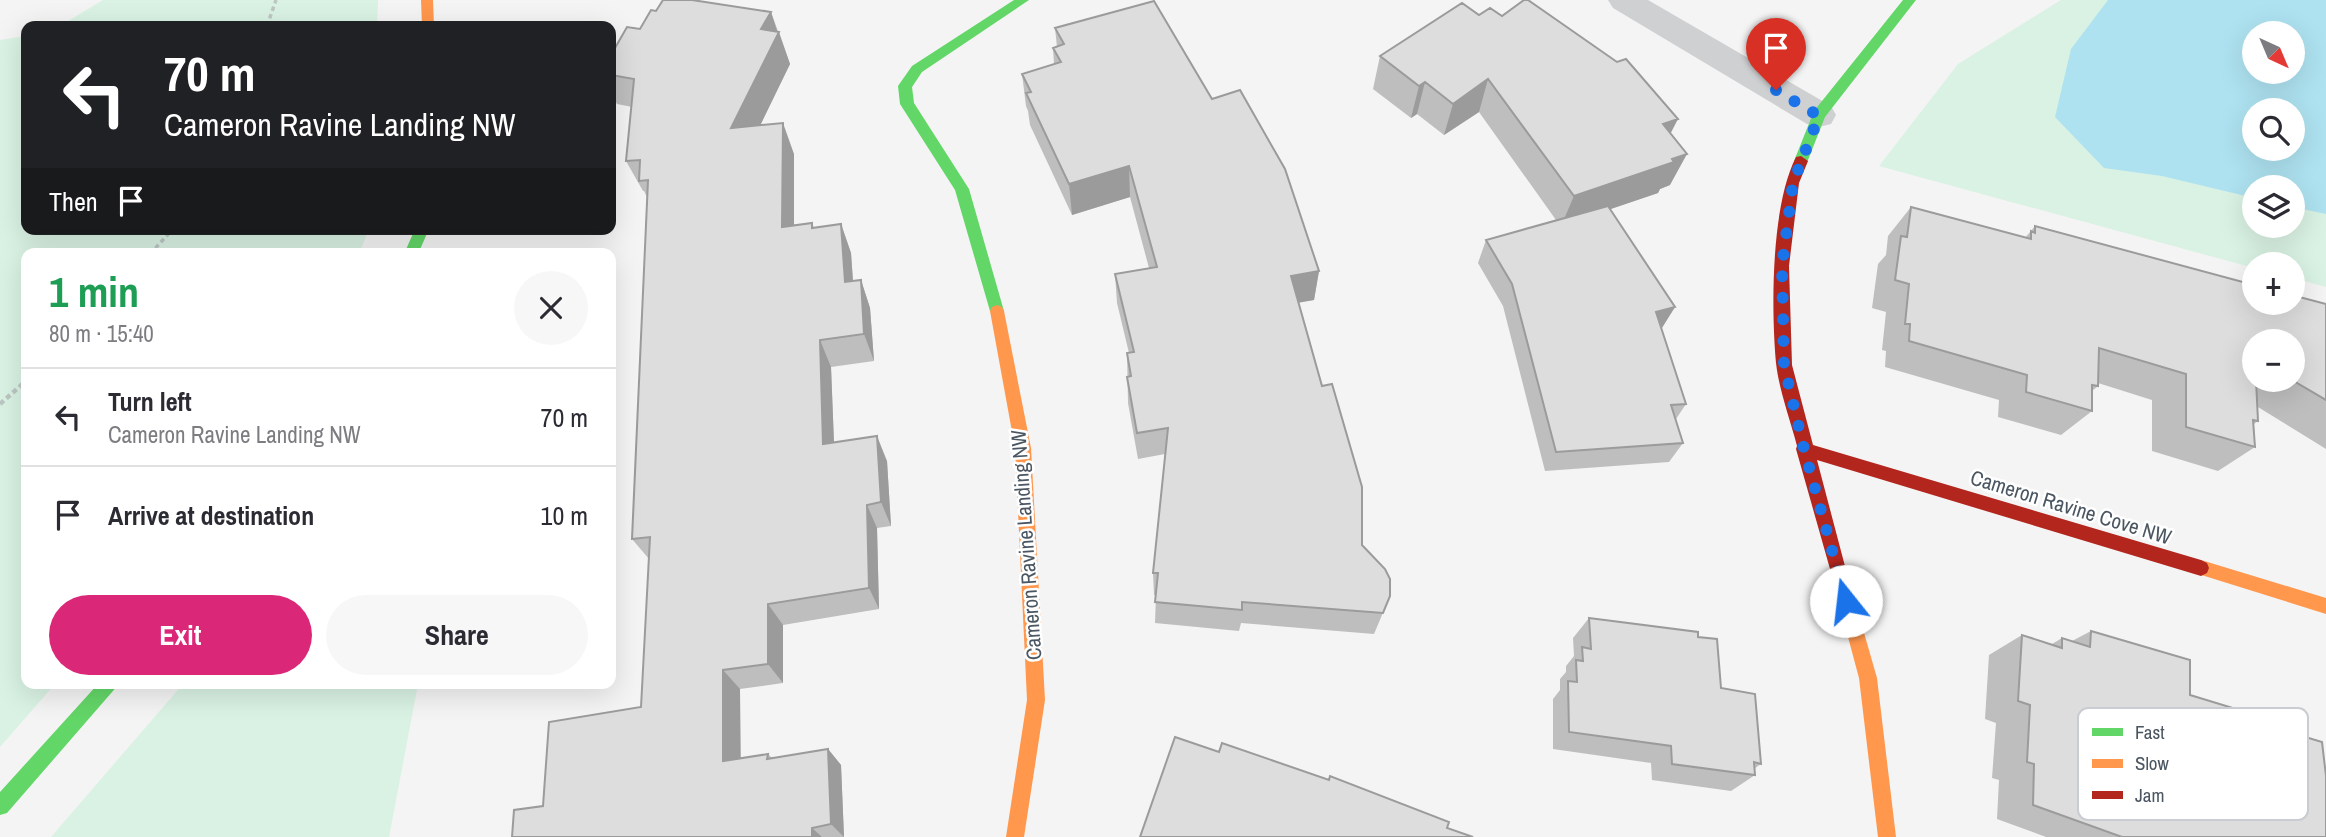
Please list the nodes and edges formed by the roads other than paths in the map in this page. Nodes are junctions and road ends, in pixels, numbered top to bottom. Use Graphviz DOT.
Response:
graph roads {
  1 [pos="428,0"];
  2 [pos="1024,0"];
  3 [pos="1624,0"];
  4 [pos="1910,0"];
  5 [pos="428,21"];
  6 [pos="1819,116"];
  7 [pos="1804,449"];
  8 [pos="2326,606"];
  9 [pos="105,689"];
  10 [pos="0,806"];
  11 [pos="1015,837"];
  12 [pos="1887,837"];
  1 -- 5 [label="street"];
  2 -- 11 [label="street, Cameron Ravine Landing NW"];
  3 -- 6 [label="street"];
  4 -- 6 [label="street"];
  6 -- 7 [label="street"];
  7 -- 8 [label="street, Cameron Ravine Cove NW"];
  7 -- 12 [label="street"];
  9 -- 10 [label="street"];
}
